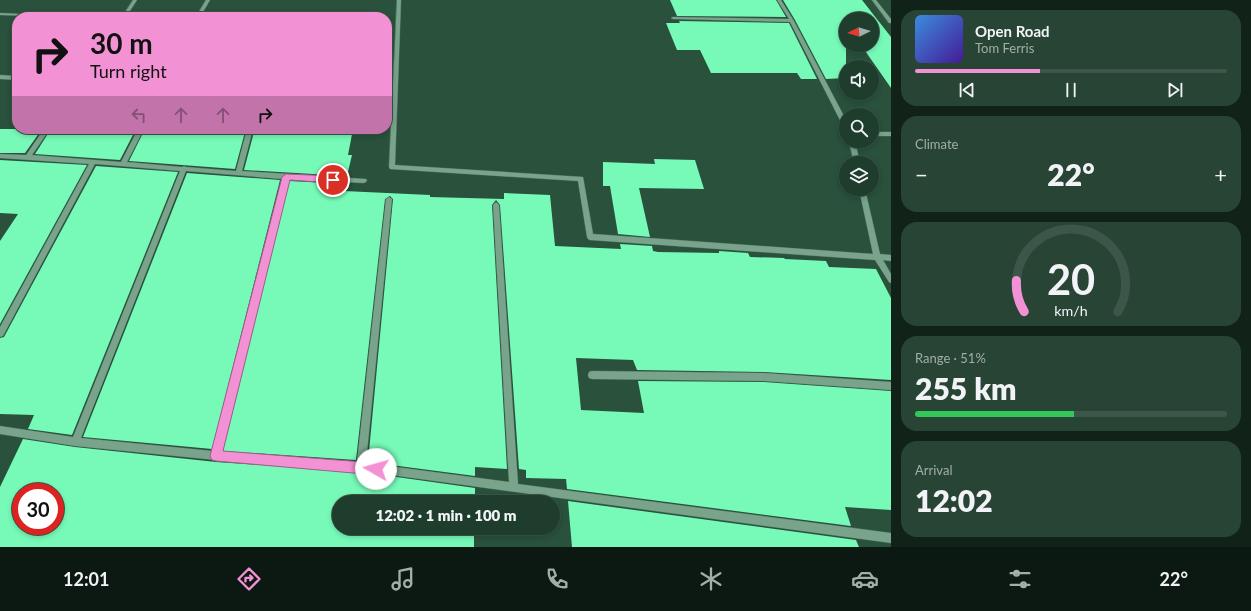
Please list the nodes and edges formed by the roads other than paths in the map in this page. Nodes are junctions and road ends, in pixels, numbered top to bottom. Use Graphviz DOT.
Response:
graph roads {
  1 [pos="135,0"];
  2 [pos="208,0"];
  3 [pos="399,0"];
  4 [pos="779,0"];
  5 [pos="874,0"];
  6 [pos="127,12"];
  7 [pos="201,12"];
  8 [pos="0,14"];
  9 [pos="12,15"];
  10 [pos="673,18"];
  11 [pos="792,21"];
  12 [pos="891,22"];
  13 [pos="0,77"];
  14 [pos="12,78"];
  15 [pos="839,112"];
  16 [pos="44,134"];
  17 [pos="138,134"];
  18 [pos="249,134"];
  19 [pos="879,134"];
  20 [pos="891,134"];
  21 [pos="0,157"];
  22 [pos="28,157"];
  23 [pos="93,163"];
  24 [pos="123,164"];
  25 [pos="184,168"];
  26 [pos="239,173"];
  27 [pos="286,177"];
  28 [pos="364,181"];
  29 [pos="864,196"];
  30 [pos="389,199"];
  31 [pos="496,205"];
  32 [pos="877,257"];
  33 [pos="891,258"];
  34 [pos="891,280"];
  35 [pos="0,334"];
  36 [pos="592,375"];
  37 [pos="891,386"];
  38 [pos="0,430"];
  39 [pos="75,442"];
  40 [pos="216,456"];
  41 [pos="361,467"];
  42 [pos="514,488"];
  43 [pos="891,538"];
  1 -- 6 [label="street"];
  2 -- 7 [label="street"];
  3 -- 32 [label="street"];
  4 -- 11 [label="street"];
  5 -- 12 [label="street"];
  8 -- 9 [label="street"];
  10 -- 11 [label="street"];
  11 -- 15 [label="street"];
  13 -- 14 [label="street"];
  16 -- 22 [label="street"];
  17 -- 24 [label="street"];
  18 -- 26 [label="street"];
  19 -- 20 [label="street"];
  21 -- 22 [label="street"];
  22 -- 23 [label="street"];
  23 -- 24 [label="street"];
  23 -- 35 [label="street"];
  24 -- 25 [label="street"];
  25 -- 26 [label="street"];
  25 -- 39 [label="street"];
  26 -- 27 [label="street"];
  27 -- 28 [label="street"];
  27 -- 40 [label="street"];
  29 -- 32 [label="street"];
  30 -- 41 [label="street"];
  31 -- 42 [label="street"];
  32 -- 33 [label="street"];
  32 -- 34 [label="street"];
  36 -- 37 [label="street"];
  38 -- 39 [label="street"];
  39 -- 40 [label="street"];
  40 -- 41 [label="street"];
  41 -- 42 [label="street"];
  42 -- 43 [label="street"];
}
